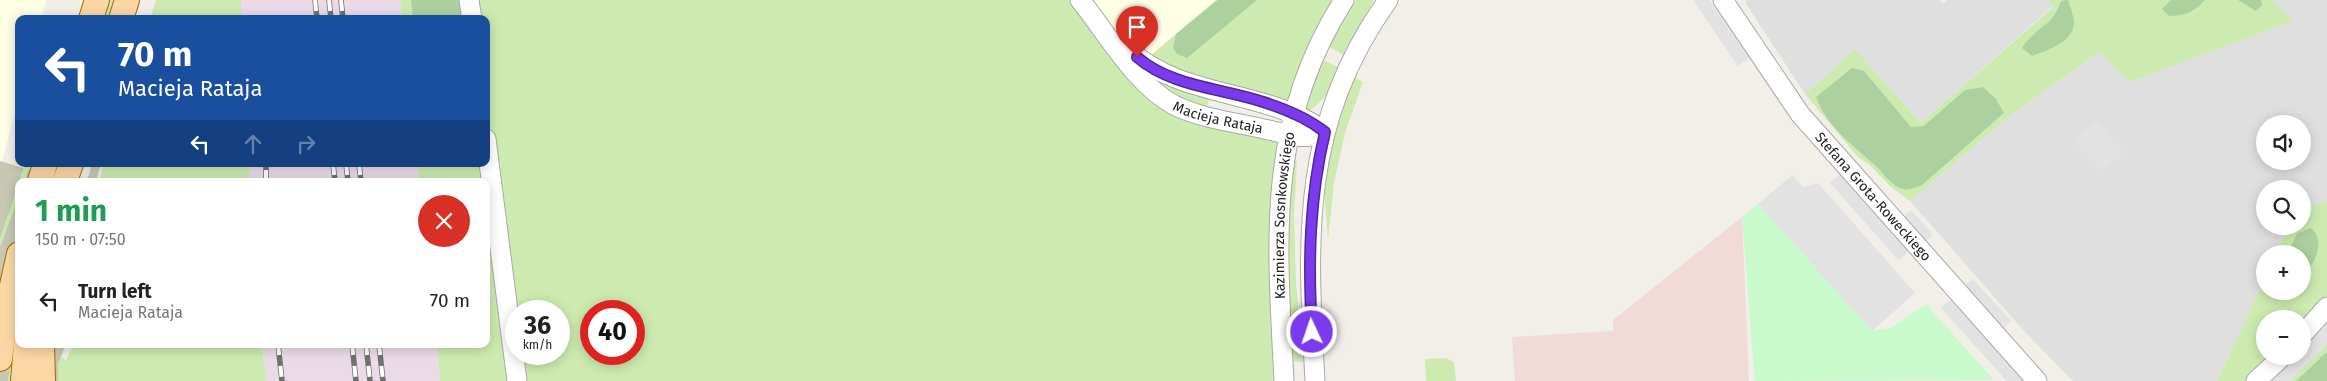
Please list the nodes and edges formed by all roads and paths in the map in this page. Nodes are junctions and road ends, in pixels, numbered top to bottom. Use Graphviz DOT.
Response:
graph roads {
  1 [pos="97,0"];
  2 [pos="127,0"];
  3 [pos="469,0"];
  4 [pos="1080,0"];
  5 [pos="1344,0"];
  6 [pos="1388,0"];
  7 [pos="1723,0"];
  8 [pos="93,15"];
  9 [pos="122,15"];
  10 [pos="471,15"];
  11 [pos="1094,17"];
  12 [pos="1292,113"];
  13 [pos="1325,132"];
  14 [pos="1288,135"];
  15 [pos="490,167"];
  16 [pos="15,269"];
  17 [pos="2327,307"];
  18 [pos="3,313"];
  19 [pos="2311,325"];
  20 [pos="26,348"];
  21 [pos="42,348"];
  22 [pos="0,359"];
  23 [pos="2273,365"];
  24 [pos="23,381"];
  25 [pos="43,381"];
  26 [pos="517,381"];
  27 [pos="1284,381"];
  28 [pos="1315,381"];
  29 [pos="2036,381"];
  30 [pos="2256,381"];
  1 -- 8 [label="main road"];
  2 -- 9 [label="main road"];
  3 -- 10 [label="street"];
  4 -- 11 [label="street, Macieja Rataja"];
  5 -- 12 [label="street, Kazimierza Sosnkowskiego"];
  6 -- 13 [label="street, Kazimierza Sosnkowskiego"];
  7 -- 29 [label="street, Stefana Grota-Roweckiego"];
  11 -- 12 [label="street, Macieja Rataja"];
  11 -- 14 [label="street, Macieja Rataja"];
  12 -- 13 [label="street, Macieja Rataja"];
  12 -- 14 [label="street, Kazimierza Sosnkowskiego"];
  13 -- 14 [label="street, Macieja Rataja"];
  13 -- 28 [label="street, Kazimierza Sosnkowskiego"];
  14 -- 27 [label="street, Kazimierza Sosnkowskiego"];
  15 -- 26 [label="street"];
  16 -- 18 [label="main road"];
  17 -- 19 [label="street"];
  18 -- 22 [label="main road"];
  20 -- 24 [label="main road"];
  21 -- 25 [label="main road"];
  23 -- 30 [label="street"];
}
